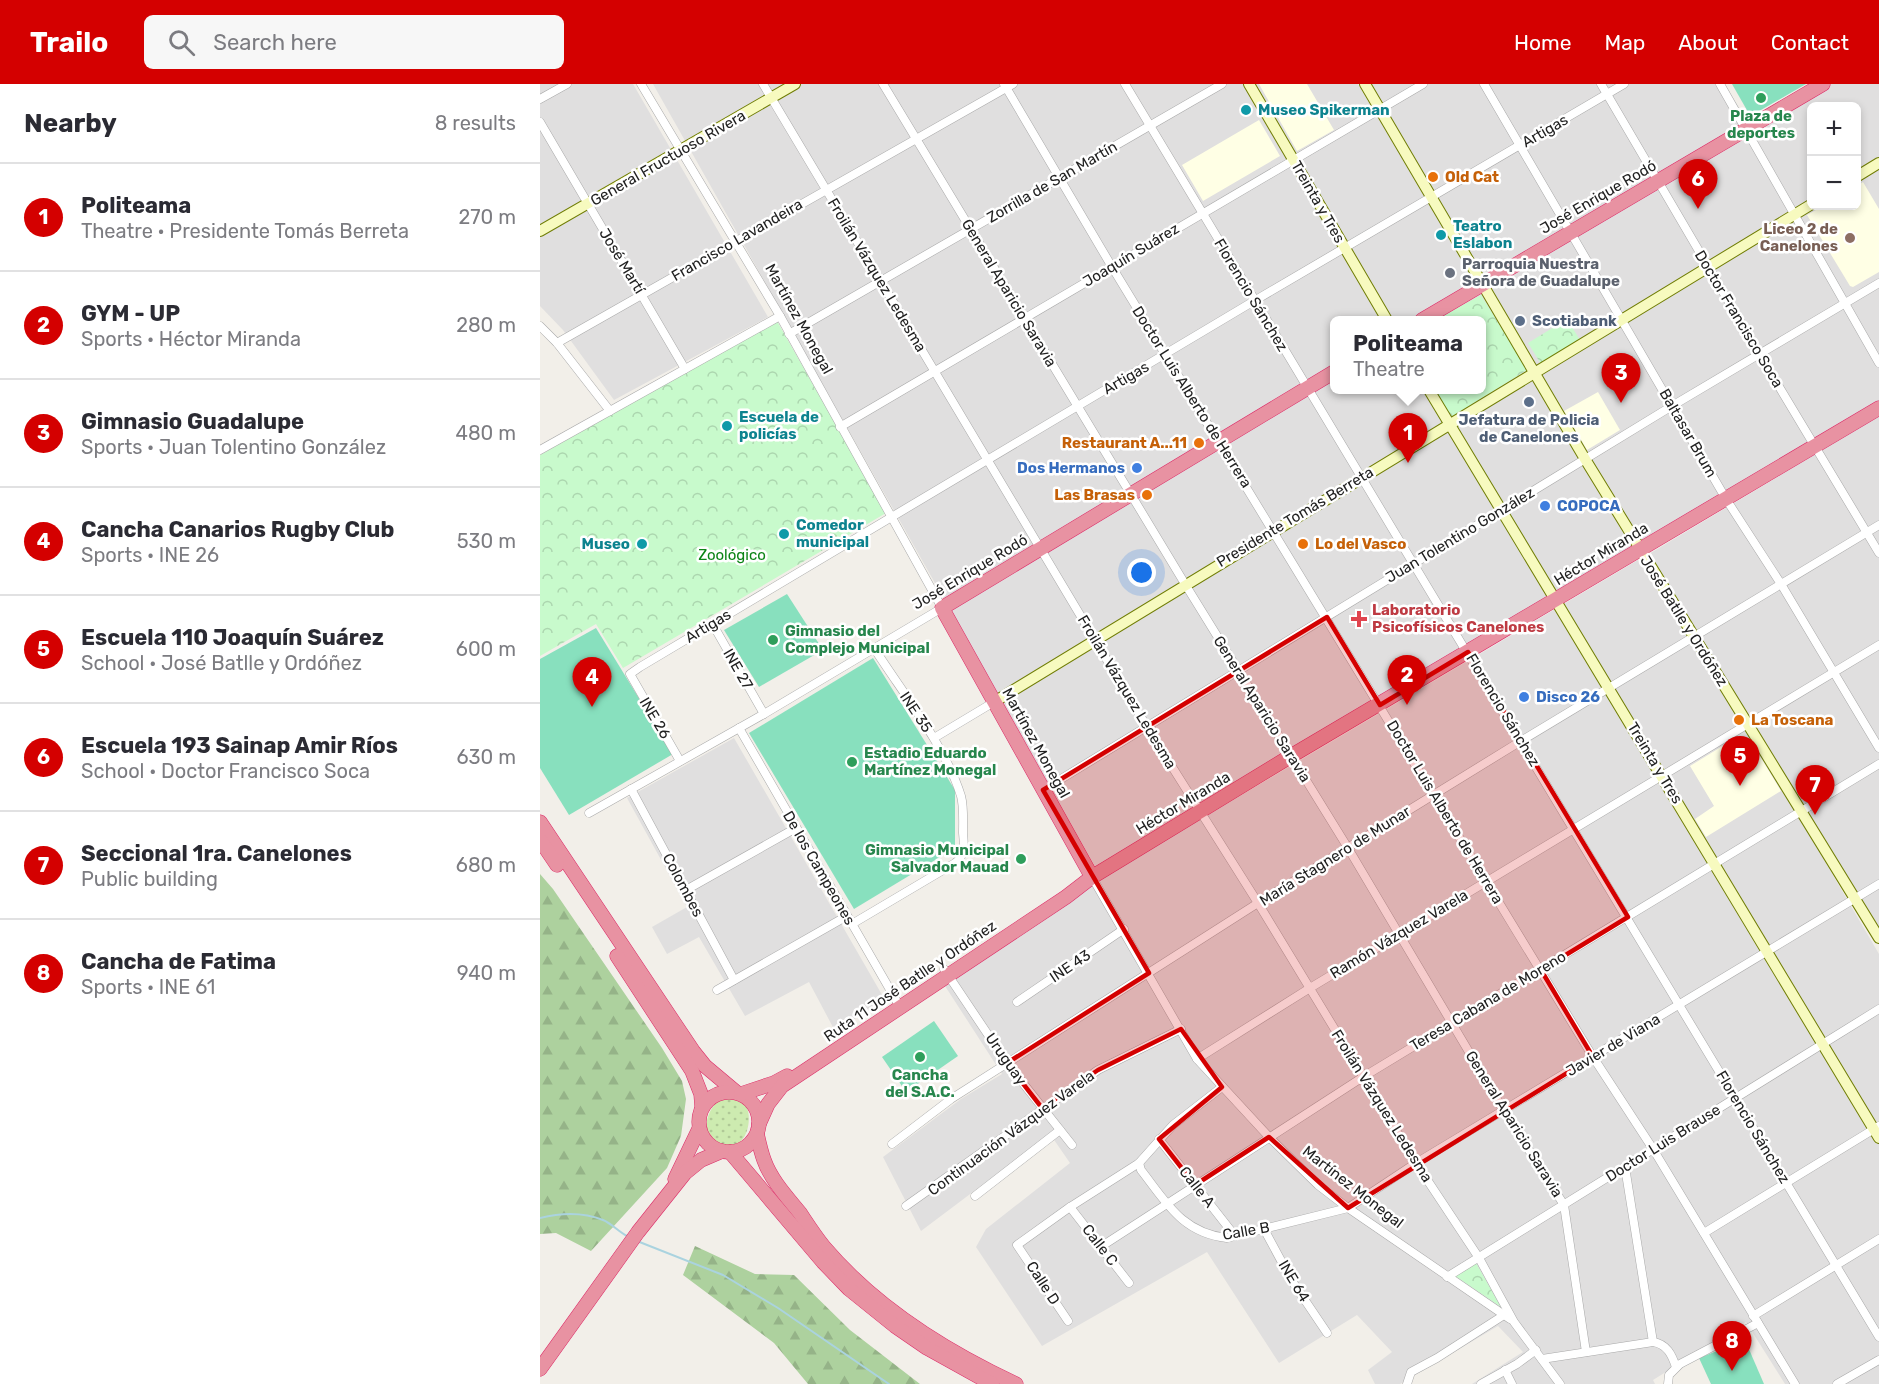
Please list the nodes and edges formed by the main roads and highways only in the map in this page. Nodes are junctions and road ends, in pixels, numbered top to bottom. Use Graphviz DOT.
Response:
graph roads {
  1 [pos="1823,84"];
  2 [pos="1430,316"];
  3 [pos="1330,375"];
  4 [pos="1879,408"];
  5 [pos="942,608"];
  6 [pos="540,822"];
  7 [pos="540,840"];
  8 [pos="1091,874"];
  9 [pos="899,1004"];
  10 [pos="739,1093"];
  11 [pos="702,1107"];
  12 [pos="699,1129"];
  13 [pos="758,1129"];
  14 [pos="726,1152"];
  15 [pos="670,1192"];
  16 [pos="540,1369"];
  17 [pos="992,1384"];
  18 [pos="1016,1384"];
  1 -- 2 [label="highway, José Enrique Rodó"];
  3 -- 5 [label="highway, José Enrique Rodó"];
  4 -- 8 [label="highway, Héctor Miranda"];
  5 -- 8 [label="highway, Martínez Monegal"];
  6 -- 10 [label="highway"];
  7 -- 11 [label="highway"];
  8 -- 9 [label="highway, Ruta 11 José Batlle y Ordóñez"];
  9 -- 10 [label="highway, Ruta 11 José Batlle y Ordóñez"];
  9 -- 13 [label="highway, Ruta 11 José Batlle y Ordóñez"];
  10 -- 11 [label="highway"];
  10 -- 13 [label="highway"];
  11 -- 12 [label="highway"];
  12 -- 14 [label="highway"];
  12 -- 15 [label="highway"];
  13 -- 14 [label="highway"];
  13 -- 18 [label="highway"];
  14 -- 15 [label="highway"];
  14 -- 17 [label="highway"];
  15 -- 16 [label="highway"];
}
